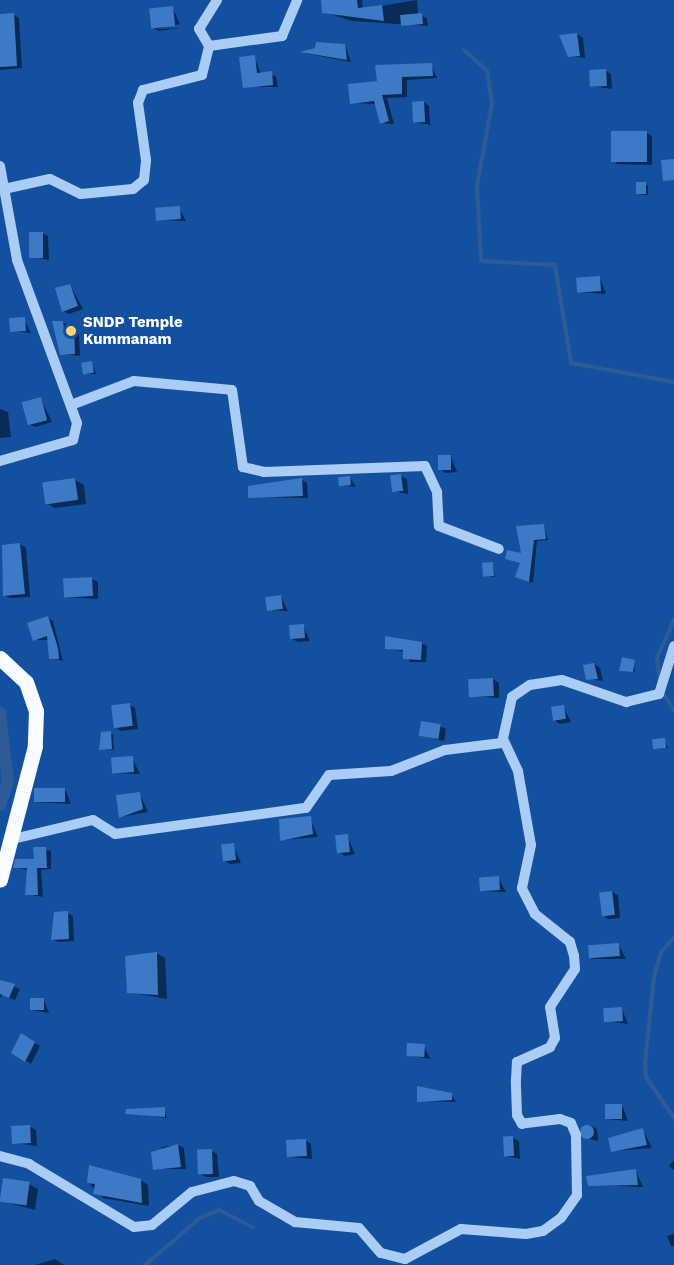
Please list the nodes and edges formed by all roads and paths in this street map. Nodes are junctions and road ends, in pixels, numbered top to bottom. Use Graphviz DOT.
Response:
graph roads {
  1 [pos="217,0"];
  2 [pos="297,0"];
  3 [pos="208,46"];
  4 [pos="0,166"];
  5 [pos="4,189"];
  6 [pos="71,405"];
  7 [pos="0,461"];
  8 [pos="499,549"];
  9 [pos="674,646"];
  10 [pos="0,658"];
  11 [pos="504,741"];
  12 [pos="13,838"];
  13 [pos="0,879"];
  14 [pos="0,1156"];
  1 -- 3 [label="street"];
  2 -- 3 [label="street"];
  3 -- 5 [label="street"];
  4 -- 5 [label="street"];
  5 -- 6 [label="street"];
  6 -- 7 [label="street"];
  6 -- 8 [label="street"];
  9 -- 11 [label="street"];
  10 -- 12 [label="main road"];
  11 -- 12 [label="street"];
  11 -- 14 [label="street"];
  12 -- 13 [label="main road"];
}
